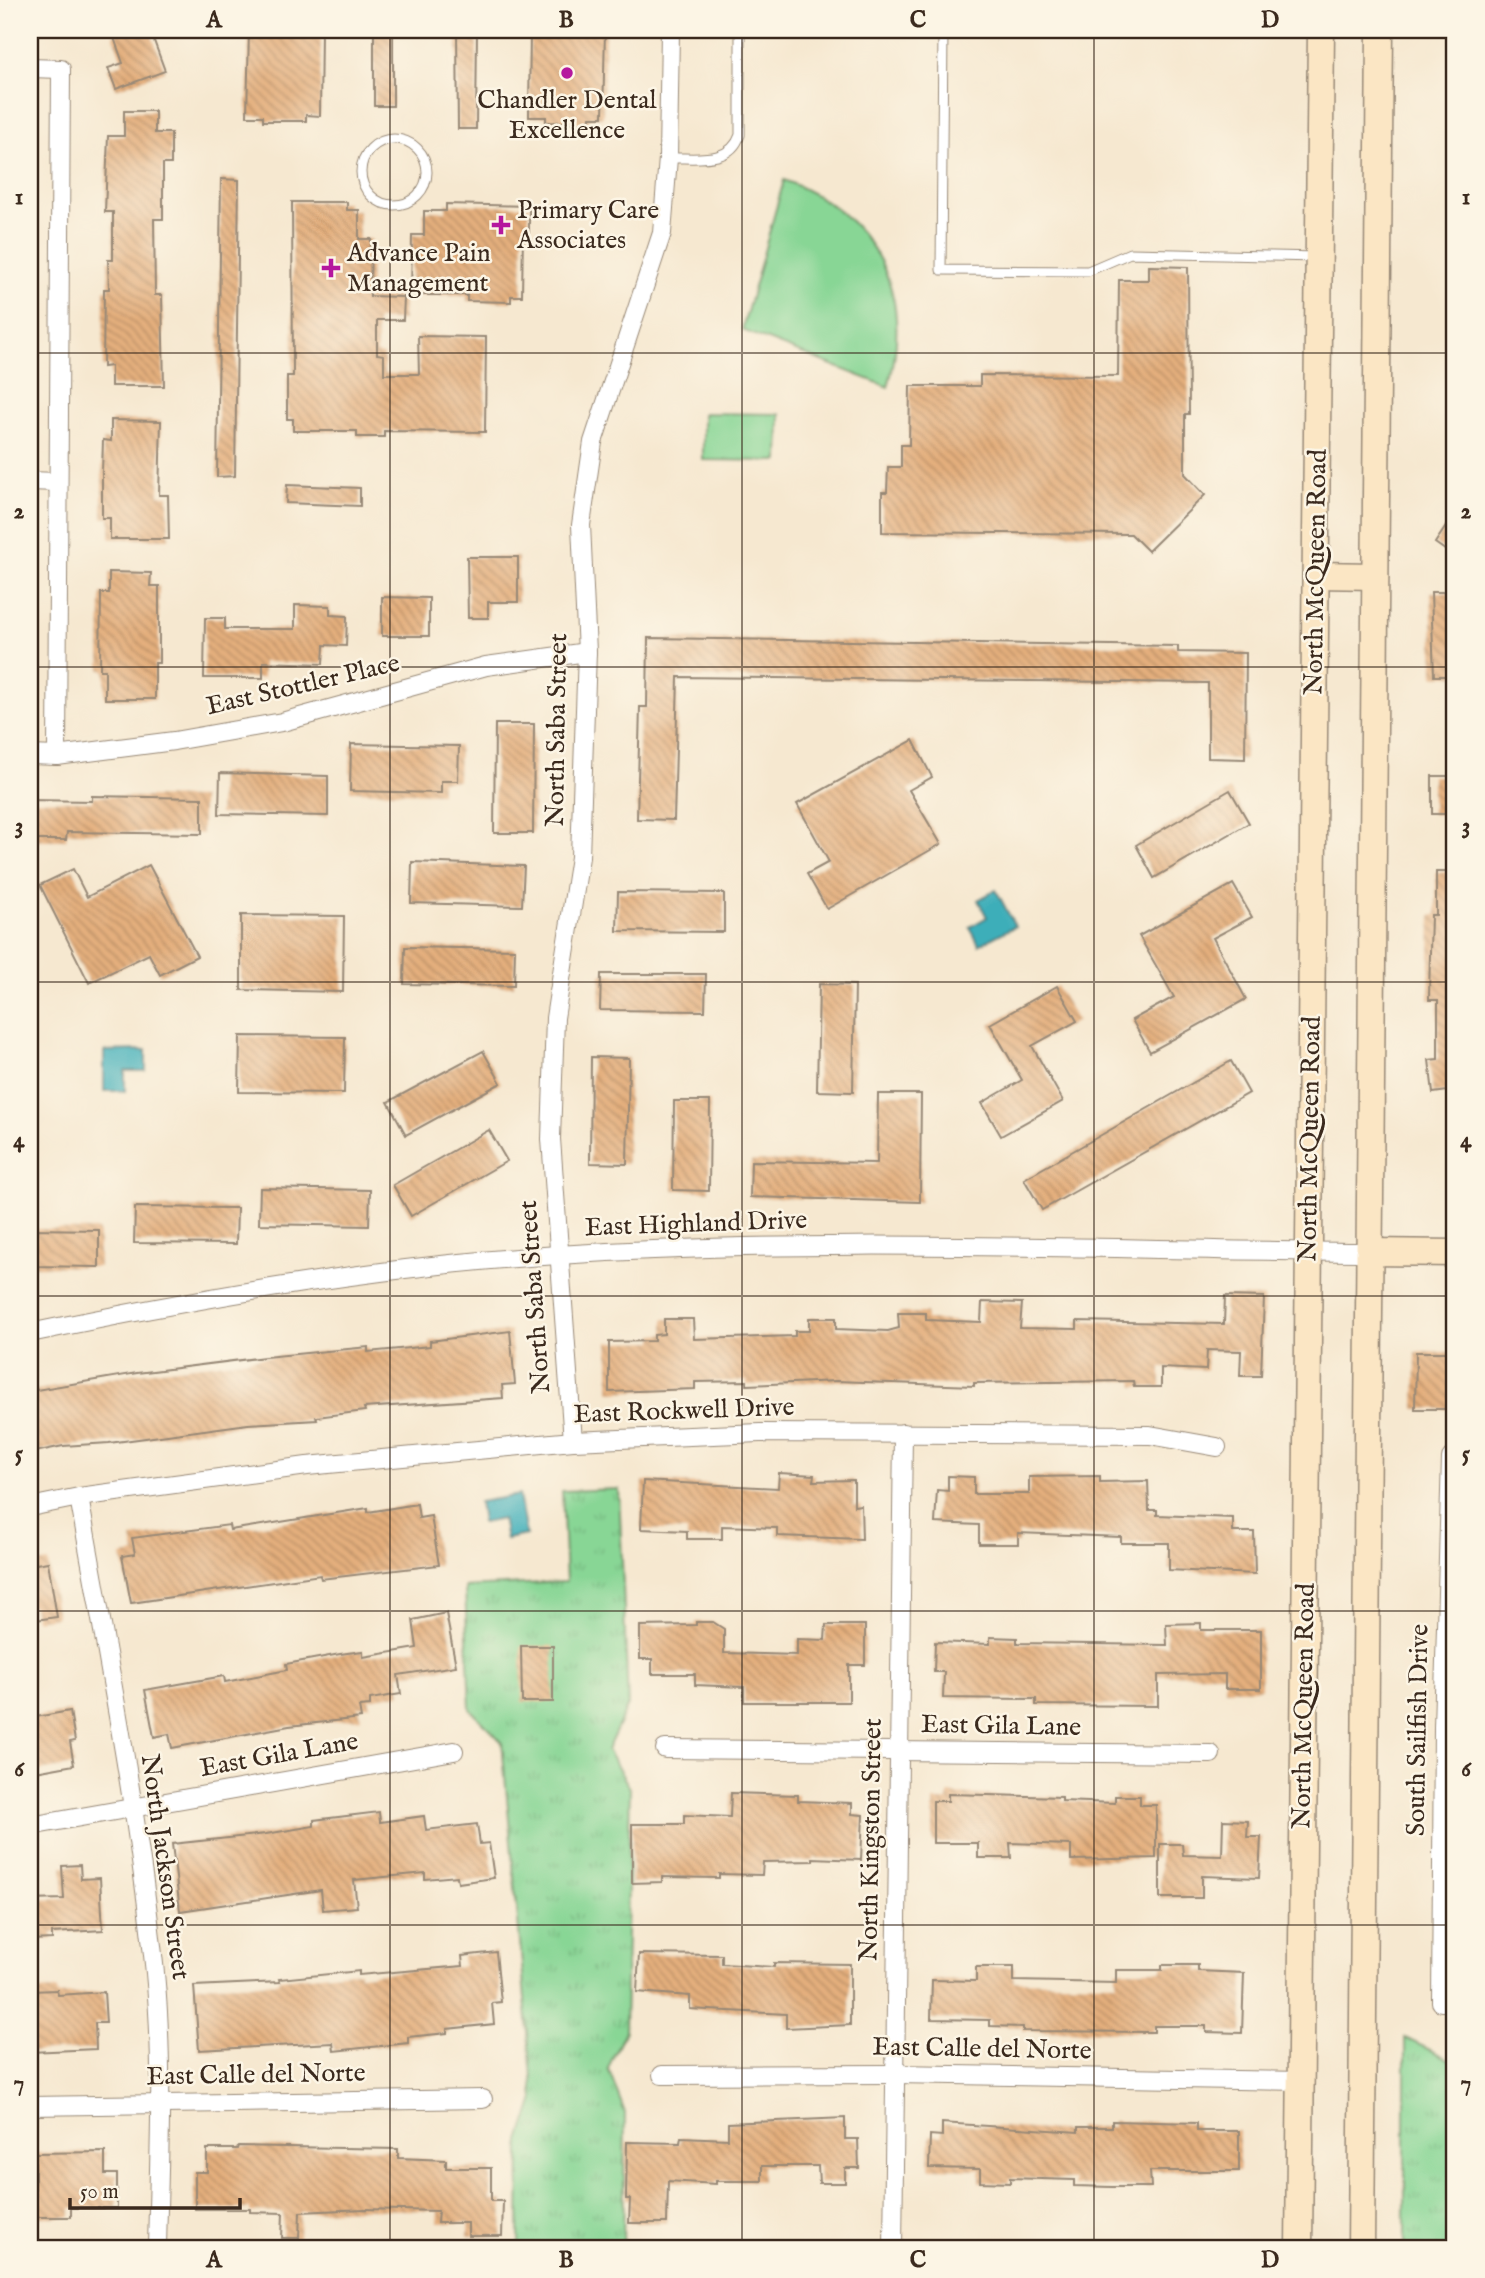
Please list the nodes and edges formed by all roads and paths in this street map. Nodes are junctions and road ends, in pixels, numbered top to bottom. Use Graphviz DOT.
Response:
graph roads {
  1 [pos="670,30"];
  2 [pos="740,30"];
  3 [pos="943,30"];
  4 [pos="1321,30"];
  5 [pos="1380,30"];
  6 [pos="30,68"];
  7 [pos="668,158"];
  8 [pos="426,183"];
  9 [pos="1319,257"];
  10 [pos="30,481"];
  11 [pos="57,482"];
  12 [pos="1315,575"];
  13 [pos="1375,576"];
  14 [pos="587,652"];
  15 [pos="30,755"];
  16 [pos="57,756"];
  17 [pos="1309,1251"];
  18 [pos="1370,1252"];
  19 [pos="1455,1253"];
  20 [pos="557,1255"];
  21 [pos="30,1333"];
  22 [pos="903,1433"];
  23 [pos="573,1441"];
  24 [pos="1217,1447"];
  25 [pos="1453,1458"];
  26 [pos="79,1497"];
  27 [pos="30,1507"];
  28 [pos="1449,1727"];
  29 [pos="665,1749"];
  30 [pos="454,1751"];
  31 [pos="898,1751"];
  32 [pos="1211,1754"];
  33 [pos="134,1807"];
  34 [pos="30,1826"];
  35 [pos="1448,2002"];
  36 [pos="895,2074"];
  37 [pos="662,2076"];
  38 [pos="1301,2081"];
  39 [pos="483,2099"];
  40 [pos="161,2102"];
  41 [pos="30,2106"];
  42 [pos="157,2248"];
  43 [pos="893,2248"];
  44 [pos="1299,2248"];
  45 [pos="1361,2248"];
  1 -- 7 [label="street, North Saba Street"];
  2 -- 7 [label="lane"];
  3 -- 9 [label="lane"];
  4 -- 9 [label="main road, North McQueen Road"];
  5 -- 13 [label="main road"];
  6 -- 11 [label="street"];
  7 -- 14 [label="street, North Saba Street"];
  8 -- 8 [label="lane"];
  9 -- 12 [label="main road, North McQueen Road"];
  10 -- 11 [label="street"];
  11 -- 16 [label="street"];
  12 -- 13 [label="main road"];
  12 -- 17 [label="main road, North McQueen Road"];
  13 -- 18 [label="main road"];
  14 -- 16 [label="street, East Stottler Place"];
  14 -- 20 [label="street, North Saba Street"];
  15 -- 16 [label="street, East Stottler Place"];
  17 -- 18 [label="street, East Highland Drive"];
  17 -- 20 [label="street, East Highland Drive"];
  17 -- 38 [label="main road, North McQueen Road"];
  18 -- 19 [label="main road"];
  18 -- 45 [label="main road"];
  20 -- 21 [label="street, East Highland Drive"];
  20 -- 23 [label="street, North Saba Street"];
  22 -- 23 [label="street, East Rockwell Drive"];
  22 -- 24 [label="street, East Rockwell Drive"];
  22 -- 31 [label="street, North Kingston Street"];
  23 -- 26 [label="street, East Rockwell Drive"];
  25 -- 28 [label="street, South Sailfish Drive"];
  26 -- 27 [label="street, East Rockwell Drive"];
  26 -- 33 [label="street, North Jackson Street"];
  28 -- 35 [label="street, South Sailfish Drive"];
  29 -- 31 [label="street, East Gila Lane"];
  30 -- 33 [label="street, East Gila Lane"];
  31 -- 32 [label="street, East Gila Lane"];
  31 -- 36 [label="street, North Kingston Street"];
  33 -- 34 [label="street, East Gila Lane"];
  33 -- 40 [label="street, North Jackson Street"];
  36 -- 37 [label="street, East Calle del Norte"];
  36 -- 38 [label="street, East Calle del Norte"];
  36 -- 43 [label="street, North Kingston Street"];
  38 -- 44 [label="main road, North McQueen Road"];
  39 -- 40 [label="street, East Calle del Norte"];
  40 -- 41 [label="street, East Calle del Norte"];
  40 -- 42 [label="street, North Jackson Street"];
}
